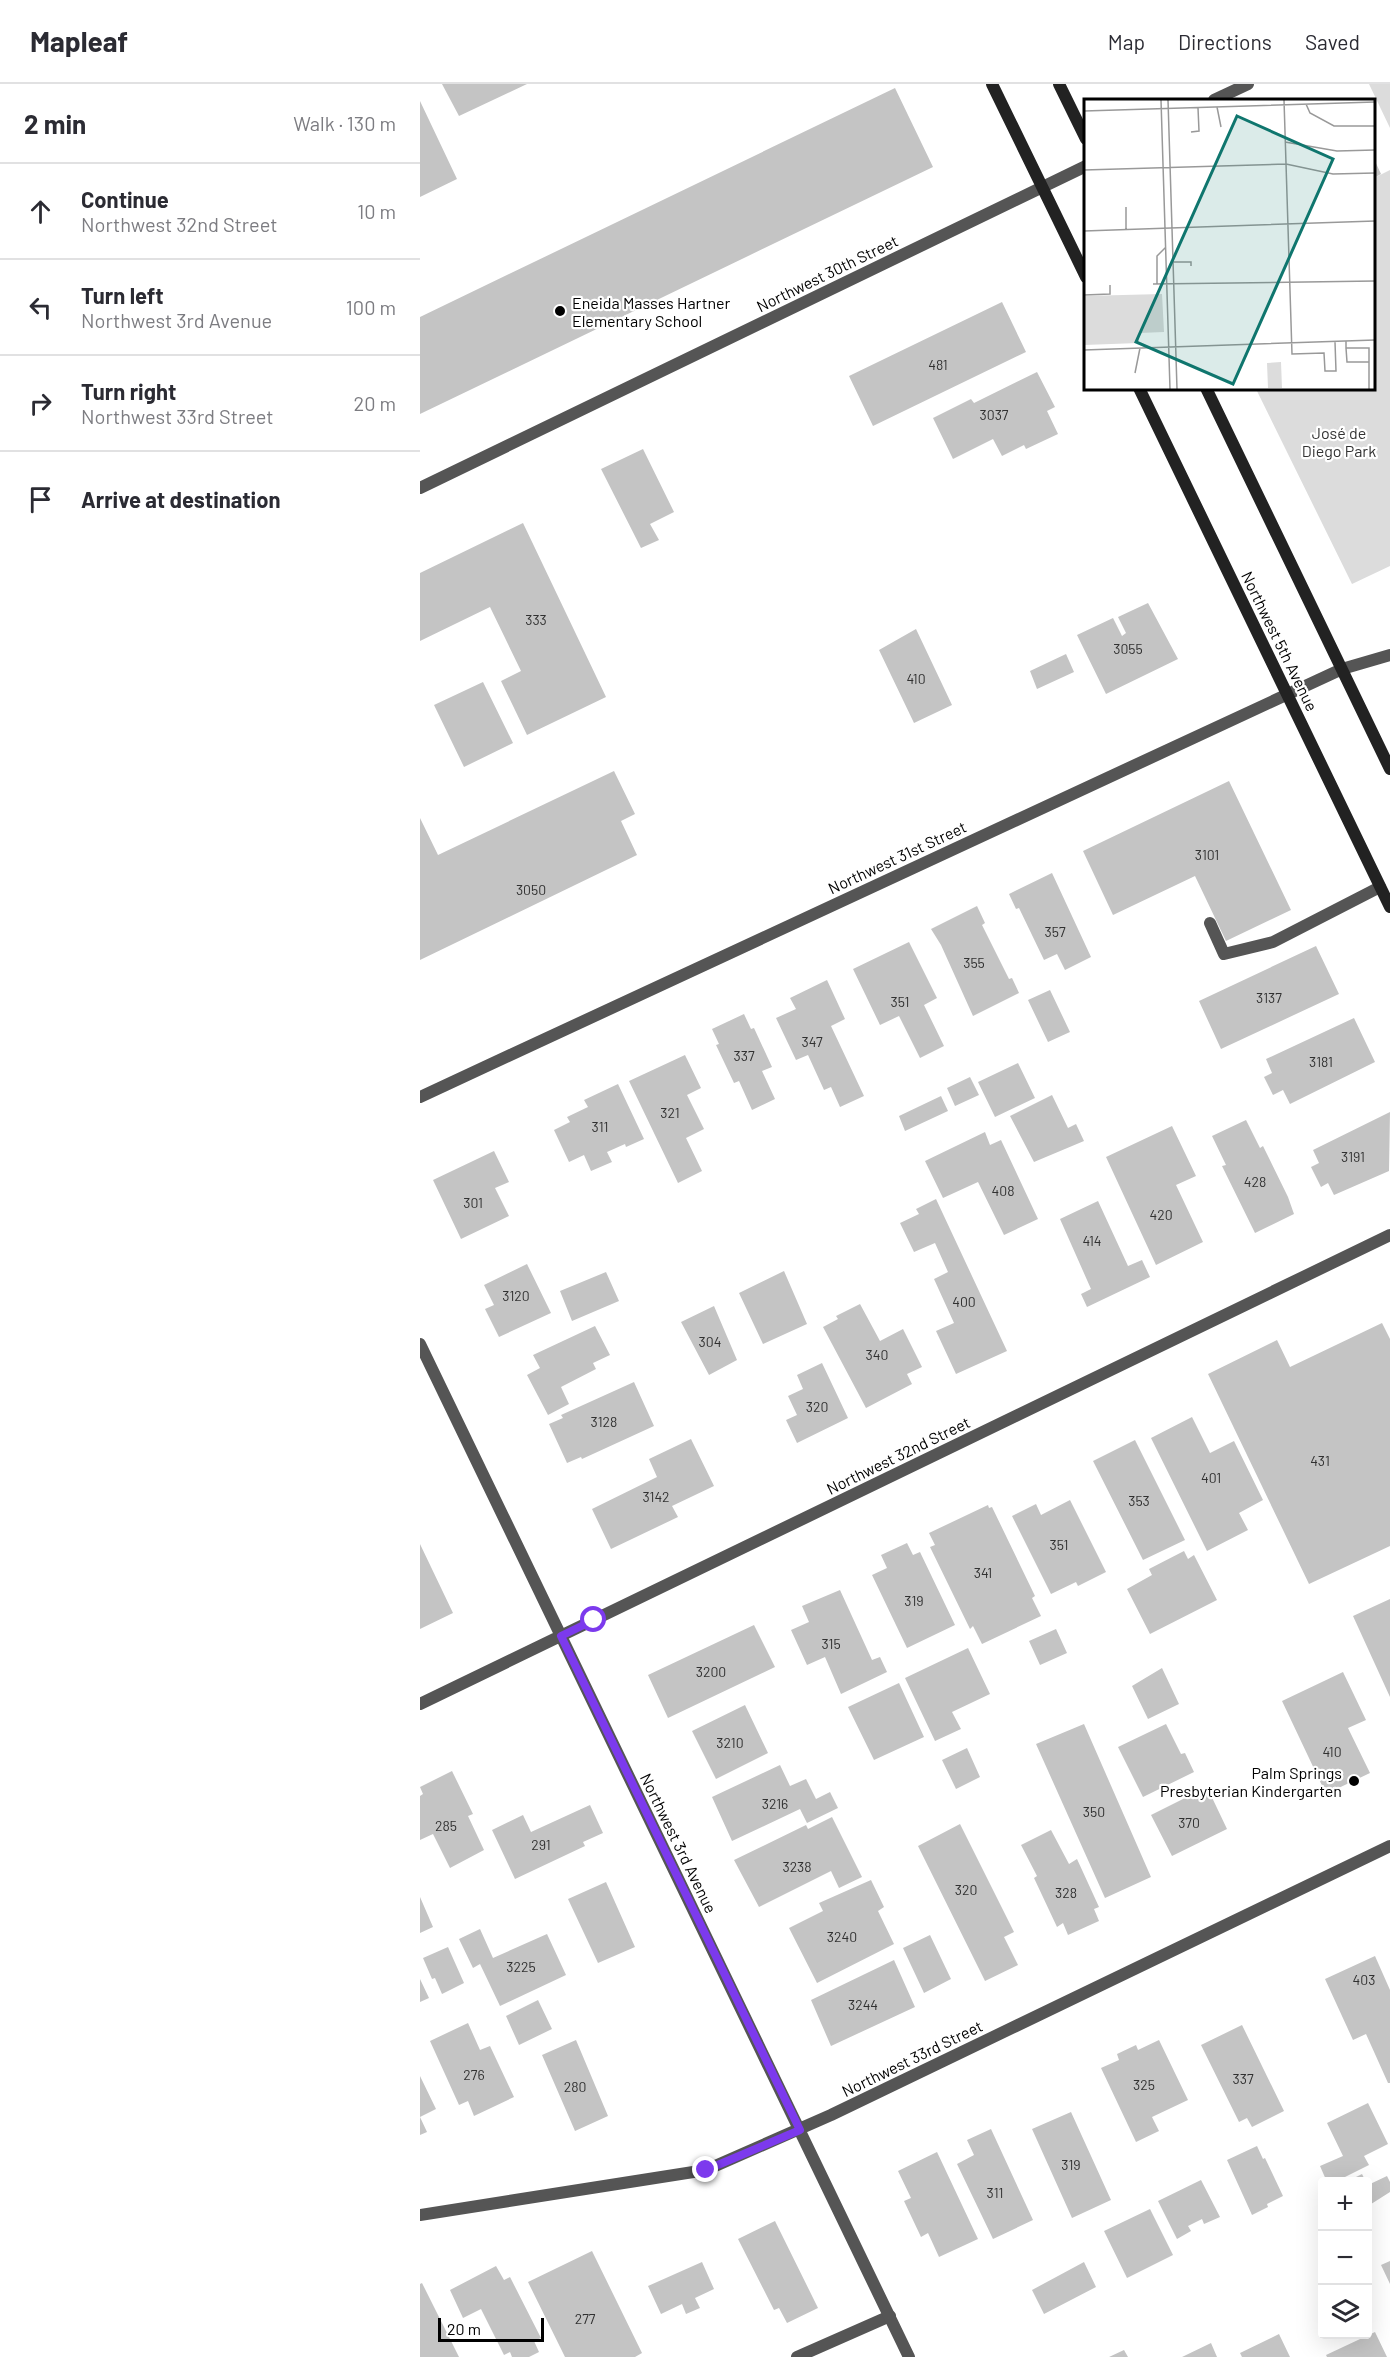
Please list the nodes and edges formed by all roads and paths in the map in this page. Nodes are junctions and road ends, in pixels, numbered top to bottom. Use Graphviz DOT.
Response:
graph roads {
  1 [pos="992,84"];
  2 [pos="1059,84"];
  3 [pos="1248,84"];
  4 [pos="1216,99"];
  5 [pos="1084,135"];
  6 [pos="1084,167"];
  7 [pos="1042,187"];
  8 [pos="1084,273"];
  9 [pos="1140,390"];
  10 [pos="1207,390"];
  11 [pos="420,488"];
  12 [pos="1390,655"];
  13 [pos="1342,669"];
  14 [pos="1287,694"];
  15 [pos="1390,770"];
  16 [pos="1380,886"];
  17 [pos="1390,907"];
  18 [pos="1210,923"];
  19 [pos="421,1094"];
  20 [pos="1390,1235"];
  21 [pos="420,1344"];
  22 [pos="561,1636"];
  23 [pos="420,1704"];
  24 [pos="1390,1846"];
  25 [pos="800,2130"];
  26 [pos="420,2215"];
  27 [pos="890,2316"];
  28 [pos="797,2357"];
  29 [pos="909,2357"];
  1 -- 7 [label="street"];
  2 -- 5 [label="street"];
  3 -- 4 [label="street"];
  6 -- 7 [label="street, Northwest 30th Street"];
  7 -- 8 [label="street"];
  7 -- 11 [label="street, Northwest 30th Street"];
  9 -- 14 [label="street, Northwest 5th Avenue"];
  10 -- 13 [label="street"];
  12 -- 13 [label="street, Northwest 31st Street"];
  13 -- 14 [label="street, Northwest 31st Street"];
  13 -- 15 [label="street"];
  14 -- 16 [label="street, Northwest 5th Avenue"];
  14 -- 19 [label="street, Northwest 31st Street"];
  16 -- 17 [label="street, Northwest 5th Avenue"];
  16 -- 18 [label="street"];
  20 -- 22 [label="street, Northwest 32nd Street"];
  21 -- 22 [label="street, Northwest 3rd Avenue"];
  22 -- 23 [label="street, Northwest 32nd Street"];
  22 -- 25 [label="street, Northwest 3rd Avenue"];
  24 -- 25 [label="street, Northwest 33rd Street"];
  25 -- 26 [label="street, Northwest 33rd Street"];
  25 -- 27 [label="street, Northwest 3rd Avenue"];
  27 -- 28 [label="street"];
  27 -- 29 [label="street, Northwest 3rd Avenue"];
}
